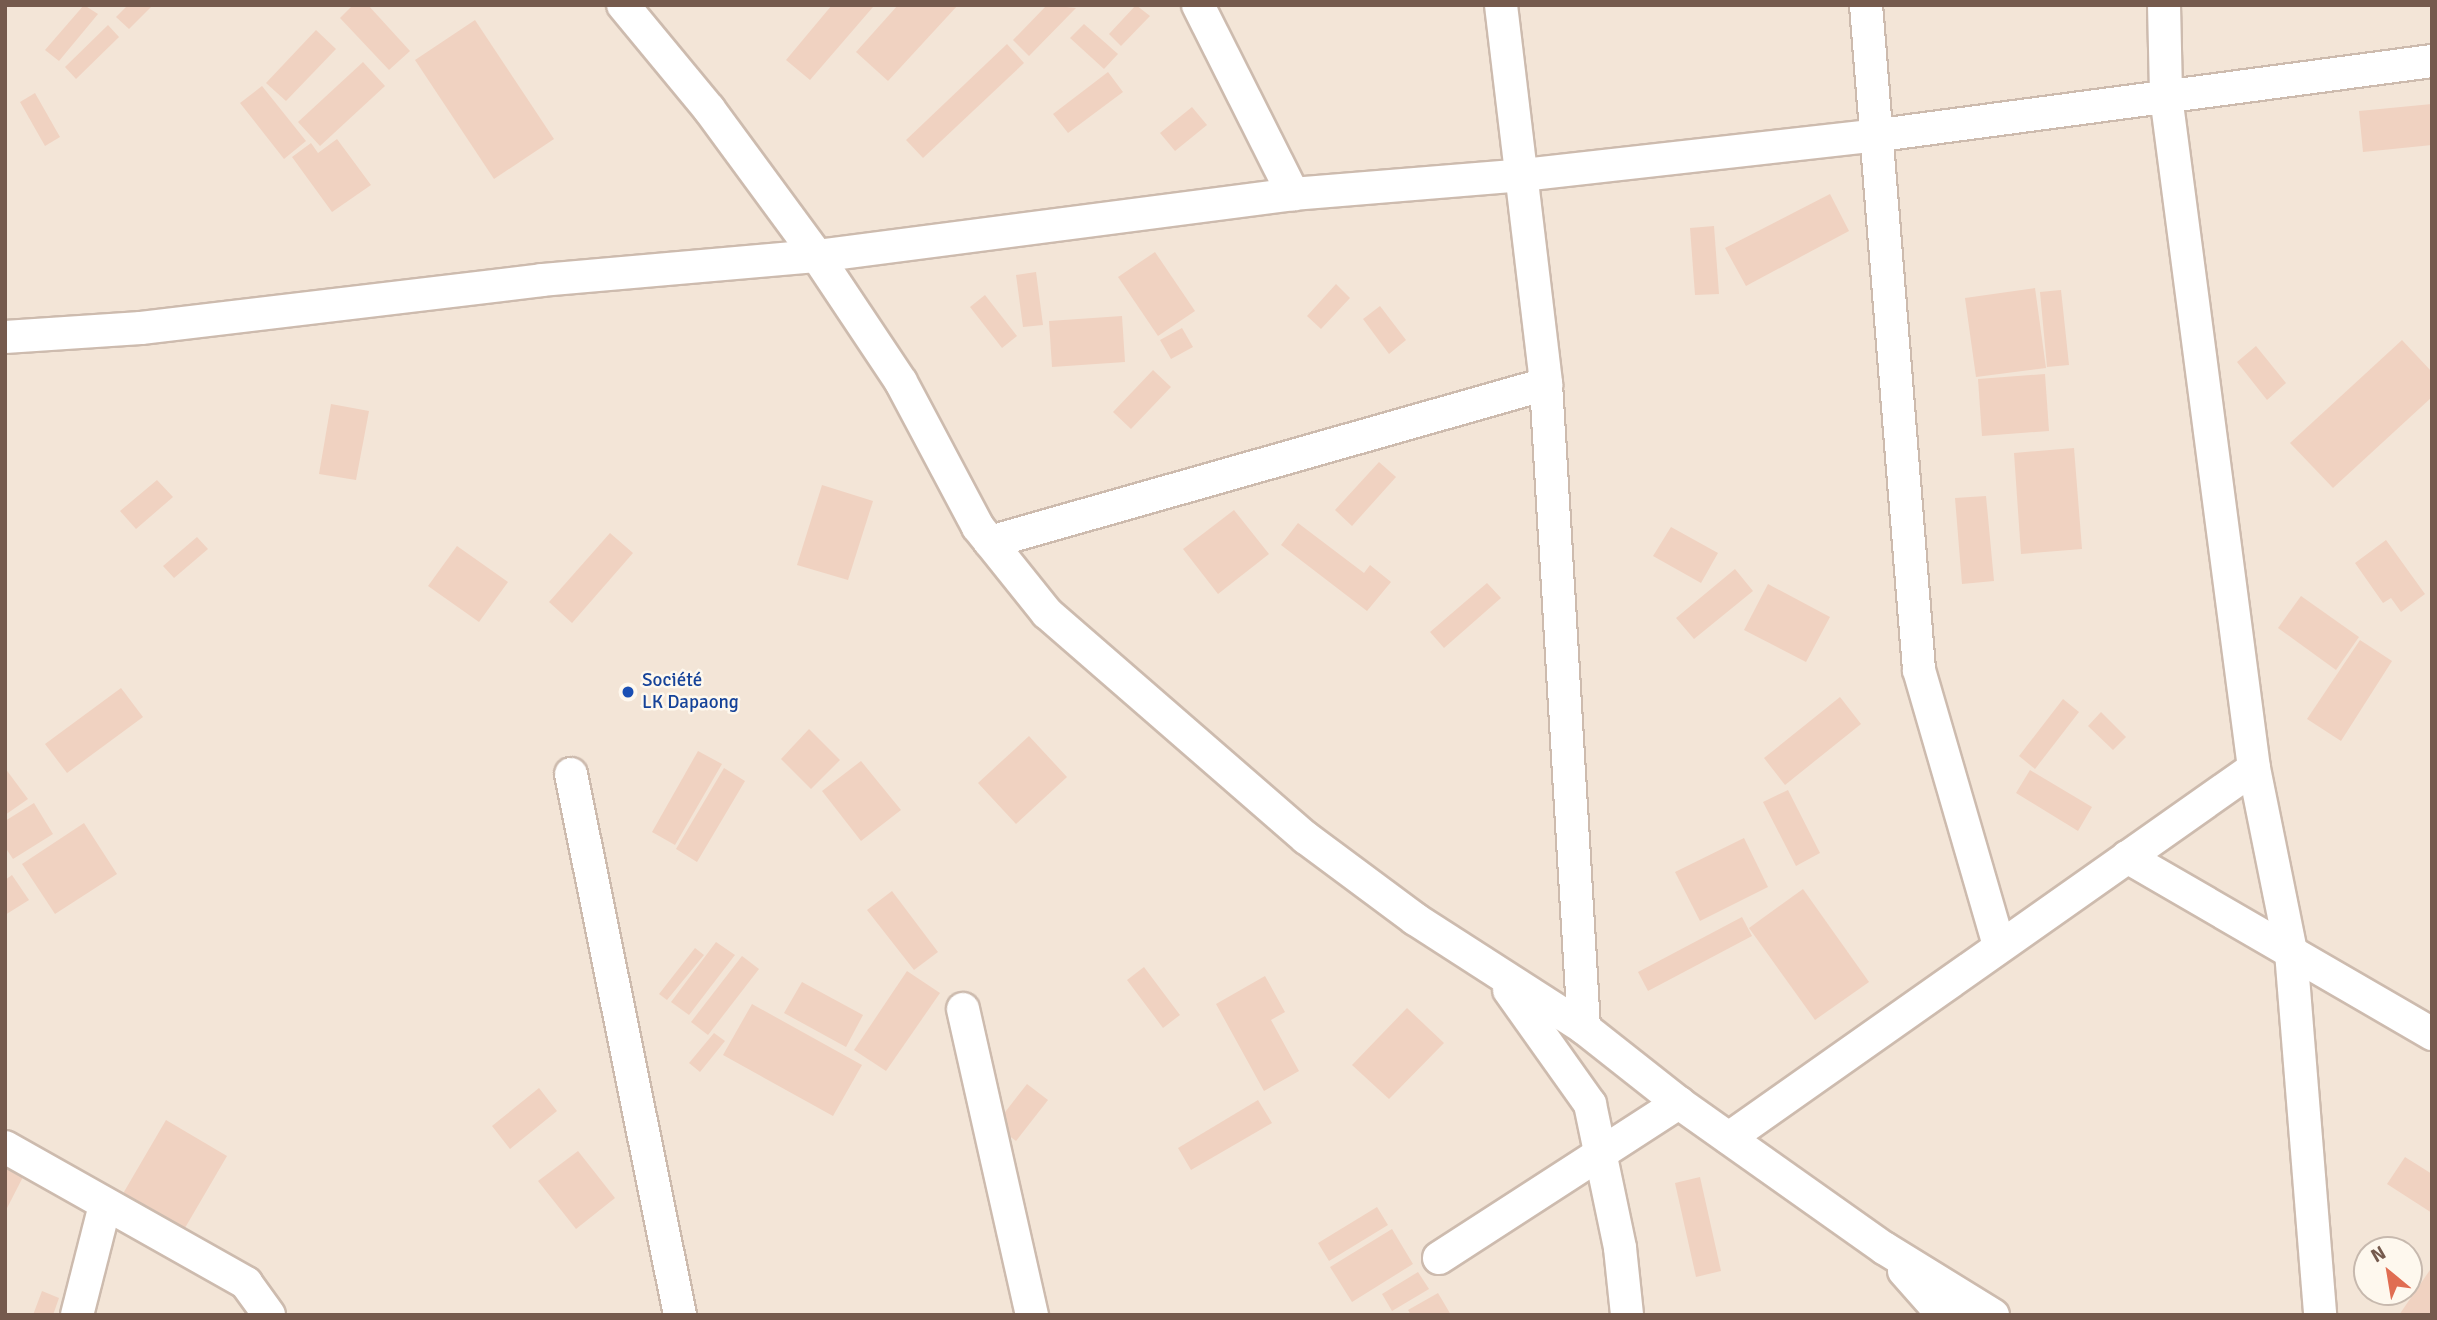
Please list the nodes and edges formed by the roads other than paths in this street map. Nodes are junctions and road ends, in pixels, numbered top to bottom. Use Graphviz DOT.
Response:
graph roads {
  1 [pos="623,5"];
  2 [pos="1198,5"];
  3 [pos="1501,5"];
  4 [pos="1866,5"];
  5 [pos="2164,5"];
  6 [pos="2432,61"];
  7 [pos="2165,96"];
  8 [pos="1880,135"];
  9 [pos="1522,175"];
  10 [pos="1293,194"];
  11 [pos="817,256"];
  12 [pos="5,337"];
  13 [pos="1546,384"];
  14 [pos="990,542"];
  15 [pos="2254,768"];
  16 [pos="571,774"];
  17 [pos="2127,857"];
  18 [pos="1999,946"];
  19 [pos="2291,952"];
  20 [pos="1503,980"];
  21 [pos="963,1009"];
  22 [pos="1584,1028"];
  23 [pos="2432,1034"];
  24 [pos="1679,1103"];
  25 [pos="1730,1138"];
  26 [pos="5,1147"];
  27 [pos="1600,1150"];
  28 [pos="105,1205"];
  29 [pos="1884,1248"];
  30 [pos="1439,1258"];
  31 [pos="77,1315"];
  32 [pos="269,1315"];
  33 [pos="680,1315"];
  34 [pos="1032,1315"];
  35 [pos="1627,1315"];
  36 [pos="1943,1315"];
  37 [pos="1993,1315"];
  38 [pos="2320,1315"];
  1 -- 11 [label="street"];
  2 -- 10 [label="street"];
  3 -- 9 [label="street"];
  4 -- 8 [label="street"];
  5 -- 7 [label="street"];
  6 -- 7 [label="street"];
  7 -- 8 [label="street"];
  7 -- 15 [label="street"];
  8 -- 9 [label="street"];
  8 -- 18 [label="street"];
  9 -- 10 [label="street"];
  9 -- 13 [label="street"];
  10 -- 11 [label="street"];
  11 -- 12 [label="street"];
  11 -- 14 [label="street"];
  13 -- 14 [label="street"];
  13 -- 22 [label="street"];
  14 -- 20 [label="street"];
  15 -- 17 [label="street"];
  15 -- 19 [label="street"];
  16 -- 33 [label="street"];
  17 -- 18 [label="street"];
  17 -- 19 [label="street"];
  18 -- 25 [label="street"];
  19 -- 23 [label="street"];
  19 -- 38 [label="street"];
  20 -- 22 [label="street"];
  20 -- 27 [label="street"];
  21 -- 34 [label="street"];
  22 -- 24 [label="street"];
  24 -- 25 [label="street"];
  24 -- 27 [label="street"];
  25 -- 29 [label="street"];
  26 -- 28 [label="street"];
  27 -- 30 [label="street"];
  27 -- 35 [label="street"];
  28 -- 31 [label="street"];
  28 -- 32 [label="street"];
  29 -- 36 [label="street"];
  29 -- 37 [label="street"];
}
